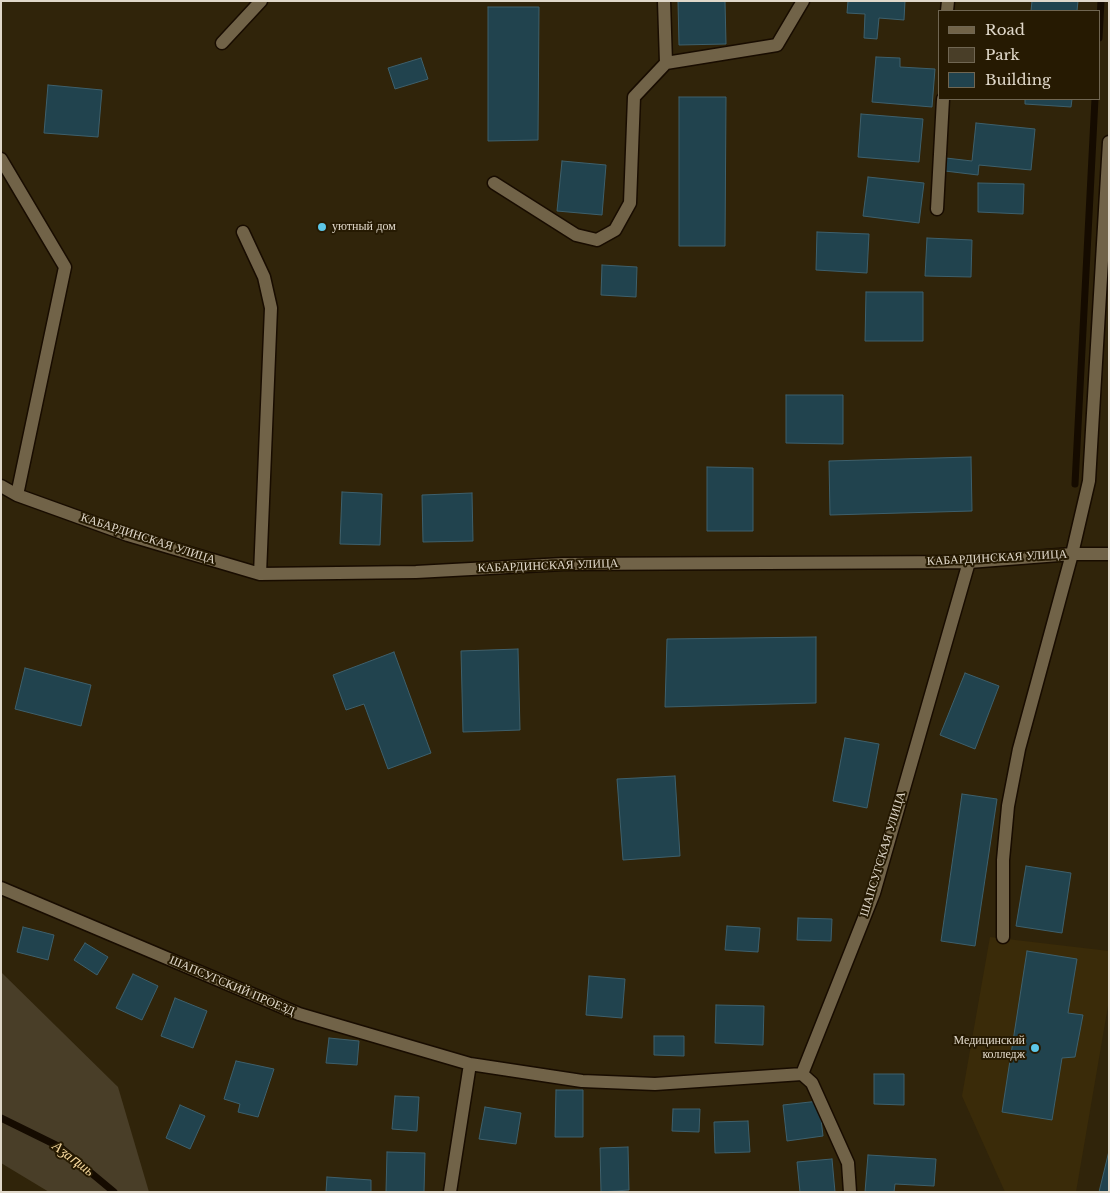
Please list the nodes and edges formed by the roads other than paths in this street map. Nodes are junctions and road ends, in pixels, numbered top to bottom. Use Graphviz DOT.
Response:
graph roads {
  1 [pos="261,1"];
  2 [pos="664,1"];
  3 [pos="803,1"];
  4 [pos="222,43"];
  5 [pos="666,63"];
  6 [pos="943,100"];
  7 [pos="1109,142"];
  8 [pos="1,159"];
  9 [pos="494,183"];
  10 [pos="937,209"];
  11 [pos="243,232"];
  12 [pos="1,486"];
  13 [pos="17,496"];
  14 [pos="1072,554"];
  15 [pos="1109,554"];
  16 [pos="969,562"];
  17 [pos="260,574"];
  18 [pos="1,888"];
  19 [pos="1003,937"];
  20 [pos="470,1064"];
  21 [pos="802,1074"];
  22 [pos="450,1192"];
  23 [pos="850,1192"];
  1 -- 4 [label="street"];
  2 -- 5 [label="street"];
  3 -- 5 [label="street"];
  5 -- 9 [label="street"];
  6 -- 10 [label="street"];
  7 -- 14 [label="street"];
  8 -- 13 [label="street"];
  11 -- 17 [label="street"];
  12 -- 13 [label="street, КАБАРДИНСКАЯ УЛИЦА"];
  13 -- 17 [label="street, КАБАРДИНСКАЯ УЛИЦА"];
  14 -- 15 [label="street, КАБАРДИНСКАЯ УЛИЦА"];
  14 -- 16 [label="street, КАБАРДИНСКАЯ УЛИЦА"];
  14 -- 19 [label="street"];
  16 -- 17 [label="street, КАБАРДИНСКАЯ УЛИЦА"];
  16 -- 21 [label="street, ШАПСУГСКАЯ УЛИЦА"];
  18 -- 20 [label="street, ШАПСУГСКИЙ ПРОЕЗД"];
  20 -- 21 [label="street, ШАПСУГСКИЙ ПРОЕЗД"];
  20 -- 22 [label="street"];
  21 -- 23 [label="street"];
}
